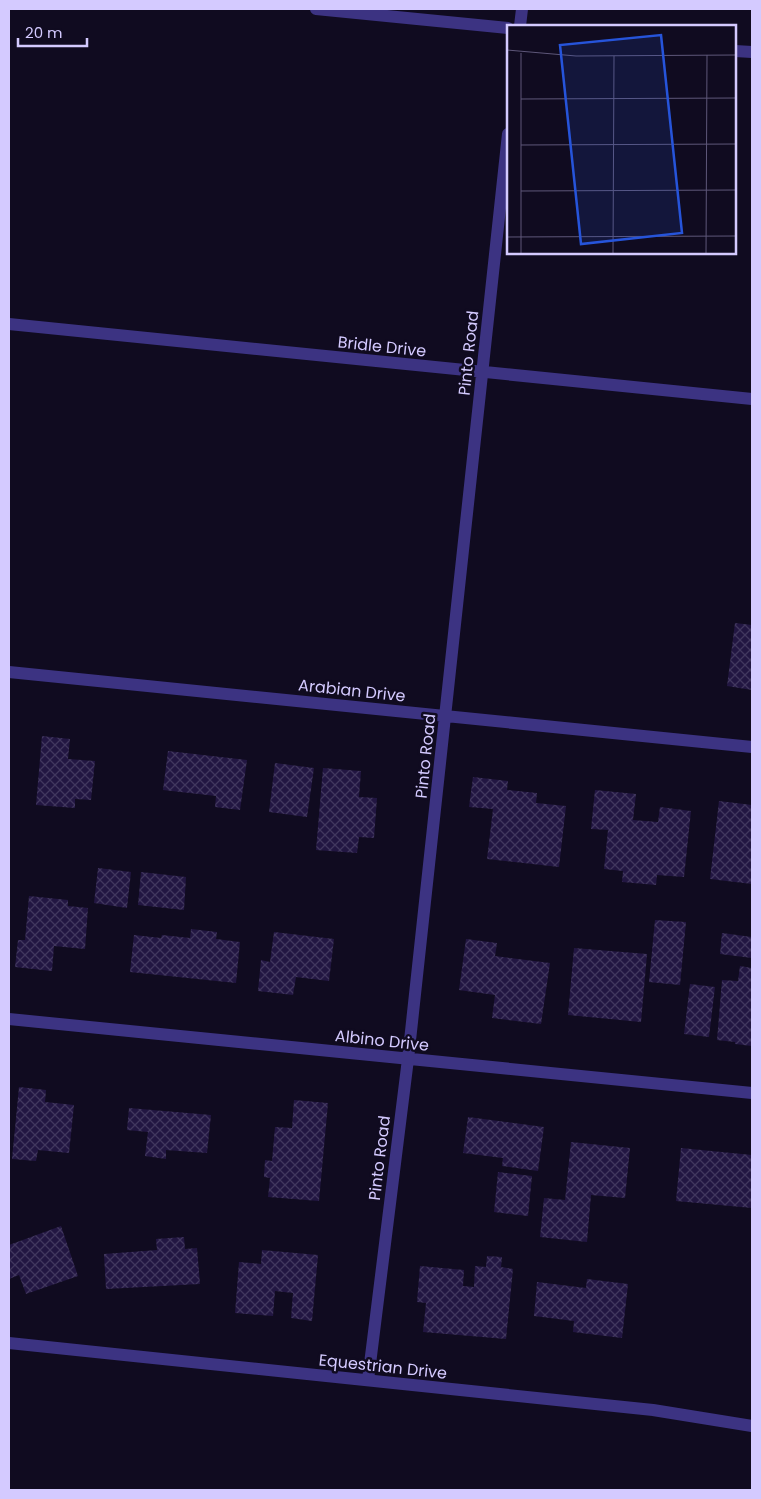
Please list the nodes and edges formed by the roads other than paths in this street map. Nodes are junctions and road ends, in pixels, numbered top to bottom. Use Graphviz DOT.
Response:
graph roads {
  1 [pos="316,9"];
  2 [pos="522,9"];
  3 [pos="520,25"];
  4 [pos="507,28"];
  5 [pos="736,50"];
  6 [pos="752,52"];
  7 [pos="507,144"];
  8 [pos="9,324"];
  9 [pos="483,372"];
  10 [pos="752,399"];
  11 [pos="9,672"];
  12 [pos="445,716"];
  13 [pos="752,747"];
  14 [pos="9,1019"];
  15 [pos="408,1058"];
  16 [pos="752,1093"];
  17 [pos="9,1343"];
  18 [pos="368,1380"];
  19 [pos="752,1426"];
  1 -- 4 [label="street"];
  2 -- 3 [label="street"];
  5 -- 6 [label="street"];
  7 -- 9 [label="street, Pinto Road"];
  8 -- 9 [label="street, Bridle Drive"];
  9 -- 10 [label="street, Bridle Drive"];
  9 -- 12 [label="street, Pinto Road"];
  11 -- 12 [label="street, Arabian Drive"];
  12 -- 13 [label="street, Arabian Drive"];
  12 -- 15 [label="street, Pinto Road"];
  14 -- 15 [label="street, Albino Drive"];
  15 -- 16 [label="street, Albino Drive"];
  15 -- 18 [label="street, Pinto Road"];
  17 -- 18 [label="street, Equestrian Drive"];
  18 -- 19 [label="street, Equestrian Drive"];
}
